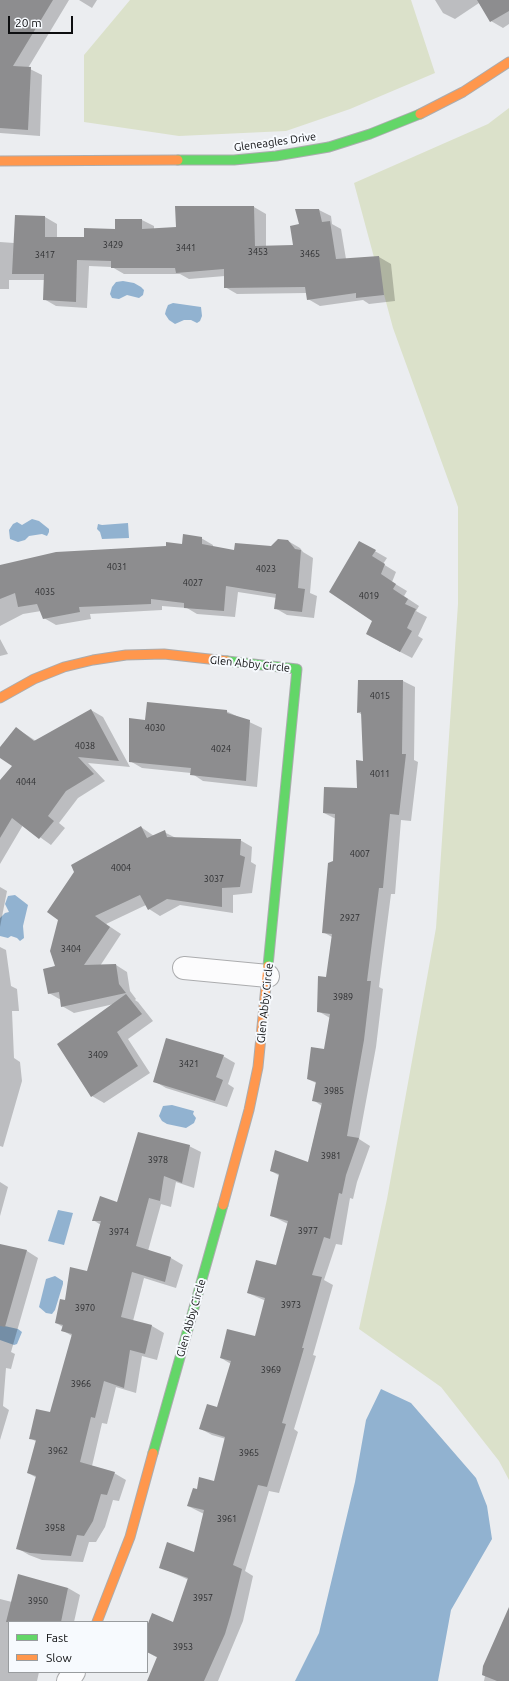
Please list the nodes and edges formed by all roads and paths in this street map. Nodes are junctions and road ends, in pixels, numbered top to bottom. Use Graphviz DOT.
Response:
graph roads {
  1 [pos="509,62"];
  2 [pos="0,161"];
  3 [pos="0,698"];
  4 [pos="184,968"];
  5 [pos="268,976"];
  6 [pos="98,1621"];
  1 -- 2 [label="street, Gleneagles Drive"];
  3 -- 5 [label="street, Glen Abby Circle"];
  4 -- 5 [label="street"];
  5 -- 6 [label="street, Glen Abby Circle"];
}
